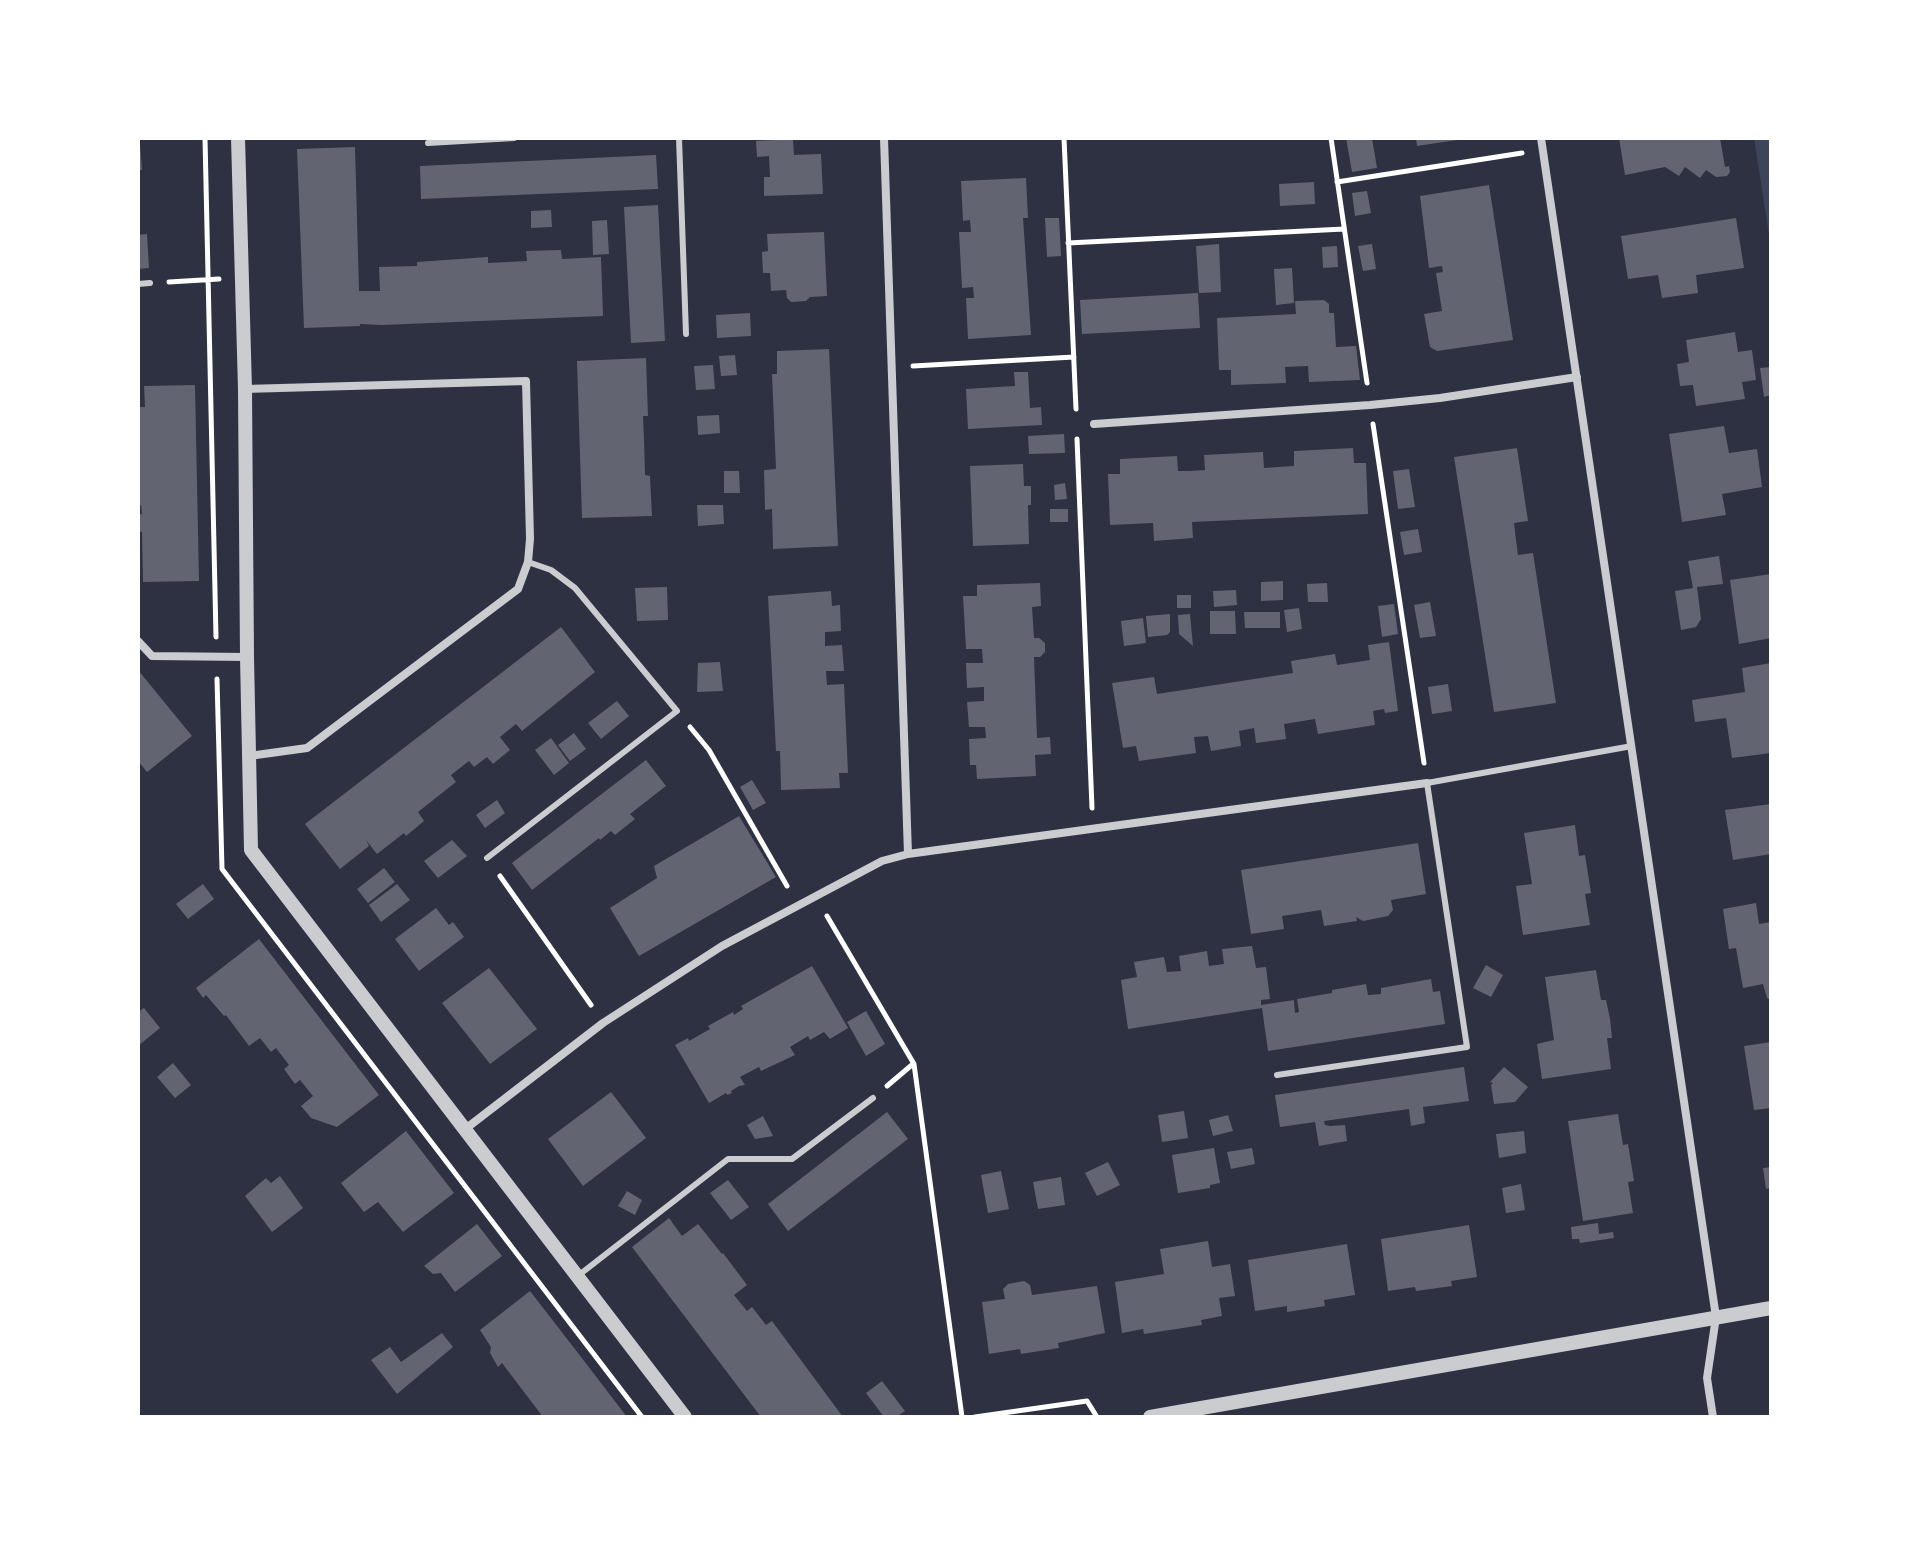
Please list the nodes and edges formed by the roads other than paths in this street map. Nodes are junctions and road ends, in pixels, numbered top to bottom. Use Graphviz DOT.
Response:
graph roads {
  1 [pos="238,138"];
  2 [pos="514,138"];
  3 [pos="679,138"];
  4 [pos="884,138"];
  5 [pos="1541,138"];
  6 [pos="428,143"];
  7 [pos="150,283"];
  8 [pos="138,284"];
  9 [pos="686,334"];
  10 [pos="1577,377"];
  11 [pos="245,389"];
  12 [pos="1094,424"];
  13 [pos="528,562"];
  14 [pos="138,641"];
  15 [pos="247,657"];
  16 [pos="1632,746"];
  17 [pos="249,756"];
  18 [pos="1427,783"];
  19 [pos="908,854"];
  20 [pos="487,858"];
  21 [pos="1277,1075"];
  22 [pos="873,1098"];
  23 [pos="464,1131"];
  24 [pos="577,1278"];
  25 [pos="1771,1308"];
  26 [pos="1716,1317"];
  27 [pos="685,1417"];
  28 [pos="1150,1417"];
  29 [pos="1713,1417"];
  1 -- 11 [label="street"];
  2 -- 6 [label="lane"];
  3 -- 9 [label="lane"];
  4 -- 19 [label="street"];
  5 -- 10 [label="street"];
  7 -- 8 [label="lane"];
  10 -- 12 [label="street"];
  10 -- 16 [label="street"];
  11 -- 13 [label="street"];
  11 -- 15 [label="street"];
  13 -- 17 [label="street"];
  13 -- 20 [label="lane"];
  14 -- 15 [label="street"];
  15 -- 17 [label="street"];
  16 -- 18 [label="lane"];
  16 -- 26 [label="street"];
  17 -- 23 [label="street"];
  18 -- 19 [label="street"];
  18 -- 21 [label="lane"];
  19 -- 23 [label="street"];
  22 -- 24 [label="lane"];
  23 -- 24 [label="street"];
  24 -- 27 [label="street"];
  25 -- 26 [label="street"];
  26 -- 28 [label="street"];
  26 -- 29 [label="street"];
}
